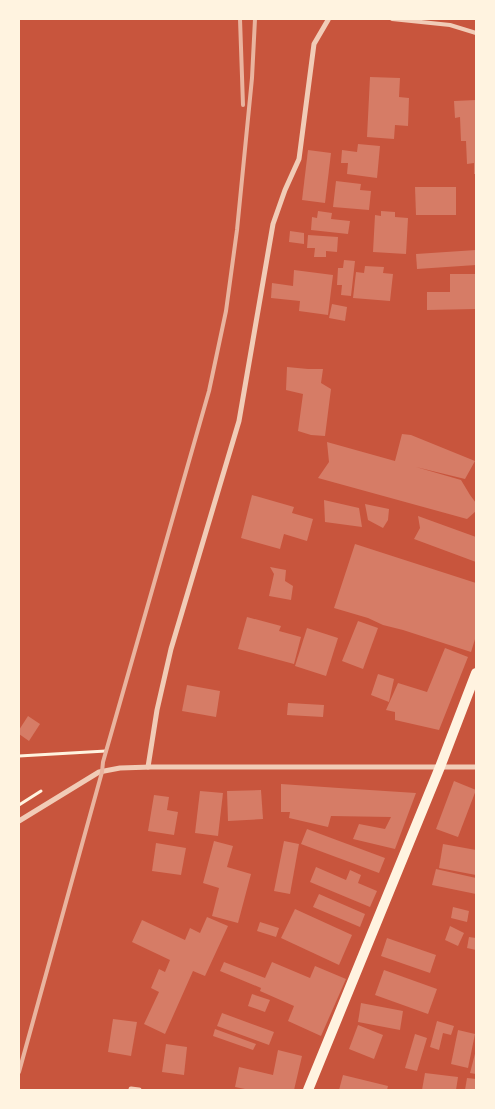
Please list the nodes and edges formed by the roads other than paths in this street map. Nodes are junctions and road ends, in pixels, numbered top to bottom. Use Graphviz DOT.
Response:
graph roads {
  1 [pos="392,19"];
  2 [pos="331,20"];
  3 [pos="476,33"];
  4 [pos="476,672"];
  5 [pos="148,767"];
  6 [pos="440,767"];
  7 [pos="476,767"];
  8 [pos="19,821"];
  9 [pos="131,1089"];
  10 [pos="139,1090"];
  11 [pos="308,1090"];
  1 -- 3 [label="lane"];
  2 -- 5 [label="street"];
  4 -- 6 [label="main road"];
  5 -- 6 [label="street"];
  5 -- 8 [label="street"];
  6 -- 7 [label="street"];
  6 -- 11 [label="main road"];
  9 -- 10 [label="street"];
}
